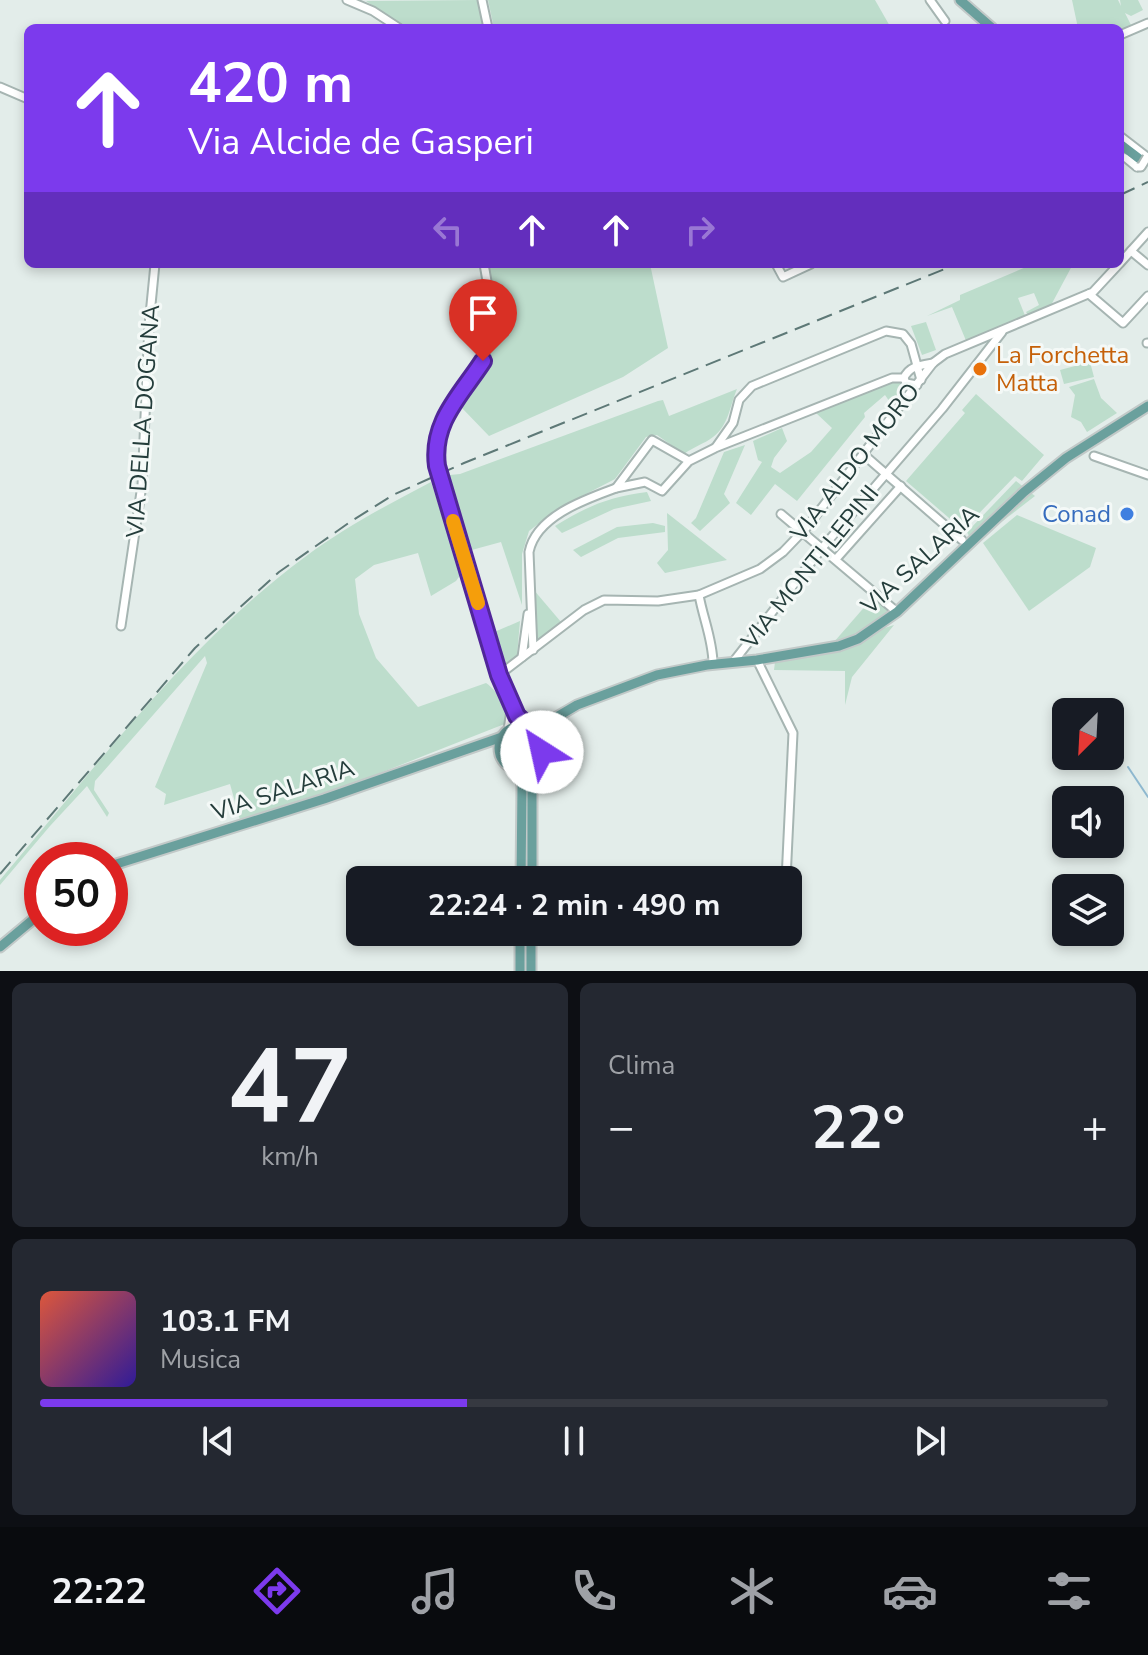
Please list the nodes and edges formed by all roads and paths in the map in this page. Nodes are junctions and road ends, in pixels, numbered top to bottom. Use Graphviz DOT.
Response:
graph roads {
  1 [pos="347,0"];
  2 [pos="482,0"];
  3 [pos="930,0"];
  4 [pos="960,0"];
  5 [pos="945,21"];
  6 [pos="1148,23"];
  7 [pos="393,24"];
  8 [pos="487,24"];
  9 [pos="988,24"];
  10 [pos="1124,33"];
  11 [pos="0,87"];
  12 [pos="24,97"];
  13 [pos="1124,141"];
  14 [pos="1124,147"];
  15 [pos="1142,162"];
  16 [pos="1148,232"];
  17 [pos="1131,251"];
  18 [pos="1124,258"];
  19 [pos="1148,265"];
  20 [pos="155,268"];
  21 [pos="485,268"];
  22 [pos="778,268"];
  23 [pos="802,268"];
  24 [pos="1114,268"];
  25 [pos="1089,294"];
  26 [pos="1148,296"];
  27 [pos="1003,330"];
  28 [pos="933,363"];
  29 [pos="919,366"];
  30 [pos="905,381"];
  31 [pos="919,382"];
  32 [pos="908,397"];
  33 [pos="1148,406"];
  34 [pos="715,448"];
  35 [pos="863,454"];
  36 [pos="1094,456"];
  37 [pos="689,461"];
  38 [pos="887,474"];
  39 [pos="1148,475"];
  40 [pos="901,486"];
  41 [pos="616,488"];
  42 [pos="781,514"];
  43 [pos="802,532"];
  44 [pos="962,540"];
  45 [pos="823,547"];
  46 [pos="836,559"];
  47 [pos="699,595"];
  48 [pos="530,606"];
  49 [pos="897,612"];
  50 [pos="121,626"];
  51 [pos="533,650"];
  52 [pos="521,659"];
  53 [pos="757,660"];
  54 [pos="734,661"];
  55 [pos="713,664"];
  56 [pos="499,675"];
  57 [pos="510,703"];
  58 [pos="553,721"];
  59 [pos="527,727"];
  60 [pos="505,733"];
  61 [pos="542,744"];
  62 [pos="467,749"];
  63 [pos="503,761"];
  64 [pos="535,764"];
  65 [pos="519,770"];
  66 [pos="128,860"];
  67 [pos="521,866"];
  68 [pos="532,866"];
  69 [pos="787,866"];
  70 [pos="24,927"];
  71 [pos="520,946"];
  72 [pos="531,946"];
  73 [pos="0,947"];
  74 [pos="520,971"];
  75 [pos="531,971"];
  1 -- 7 [label="street"];
  2 -- 8 [label="street"];
  3 -- 5 [label="street"];
  4 -- 9 [label="main road"];
  6 -- 10 [label="street"];
  11 -- 12 [label="street"];
  13 -- 15 [label="street"];
  14 -- 15 [label="main road"];
  16 -- 17 [label="street, VIA ALDO MORO"];
  17 -- 18 [label="street, VIA ALDO MORO"];
  17 -- 19 [label="street"];
  20 -- 50 [label="street, VIA DELLA DOGANA"];
  21 -- 56 [label="street, bridge"];
  22 -- 23 [label="street"];
  24 -- 25 [label="street, VIA ALDO MORO"];
  25 -- 26 [label="street"];
  25 -- 27 [label="street, VIA ALDO MORO"];
  27 -- 28 [label="street, VIA ALDO MORO"];
  27 -- 38 [label="street, VIA MONTI LEPINI"];
  28 -- 29 [label="street"];
  28 -- 31 [label="street, VIA ALDO MORO"];
  29 -- 30 [label="street"];
  29 -- 31 [label="street"];
  29 -- 34 [label="street"];
  30 -- 31 [label="street"];
  30 -- 32 [label="street"];
  30 -- 34 [label="street"];
  31 -- 32 [label="street, VIA ALDO MORO"];
  32 -- 35 [label="street, VIA ALDO MORO"];
  33 -- 49 [label="main road, VIA SALARIA"];
  34 -- 37 [label="street"];
  35 -- 38 [label="street, VIA MONTI LEPINI"];
  35 -- 43 [label="street, VIA ALDO MORO"];
  36 -- 39 [label="street"];
  37 -- 41 [label="street"];
  37 -- 41 [label="street"];
  38 -- 40 [label="street"];
  38 -- 45 [label="street, VIA MONTI LEPINI"];
  40 -- 44 [label="street"];
  40 -- 46 [label="street"];
  41 -- 48 [label="street"];
  42 -- 43 [label="street"];
  43 -- 45 [label="street"];
  43 -- 47 [label="street, VIA ALDO MORO"];
  45 -- 46 [label="street"];
  45 -- 54 [label="street, VIA MONTI LEPINI"];
  46 -- 49 [label="street"];
  47 -- 51 [label="street, VIA ALDO MORO"];
  47 -- 55 [label="street"];
  48 -- 51 [label="street"];
  48 -- 52 [label="street"];
  49 -- 53 [label="main road, VIA SALARIA"];
  51 -- 52 [label="street, VIA ALDO MORO"];
  52 -- 56 [label="street, VIA ALDO MORO"];
  53 -- 54 [label="main road, VIA SALARIA"];
  53 -- 69 [label="street"];
  54 -- 55 [label="main road, VIA SALARIA"];
  55 -- 58 [label="main road, VIA SALARIA"];
  56 -- 57 [label="street"];
  57 -- 59 [label="street"];
  57 -- 60 [label="street"];
  58 -- 59 [label="main road, VIA SALARIA"];
  58 -- 61 [label="main road"];
  59 -- 60 [label="main road, VIA SALARIA"];
  59 -- 61 [label="main road"];
  60 -- 62 [label="main road, VIA SALARIA"];
  60 -- 63 [label="main road"];
  61 -- 64 [label="main road"];
  62 -- 63 [label="main road"];
  62 -- 66 [label="main road, VIA SALARIA"];
  63 -- 65 [label="main road"];
  64 -- 65 [label="main road"];
  64 -- 68 [label="main road"];
  65 -- 67 [label="main road"];
  70 -- 73 [label="main road"];
  71 -- 74 [label="main road"];
  72 -- 75 [label="main road"];
}
